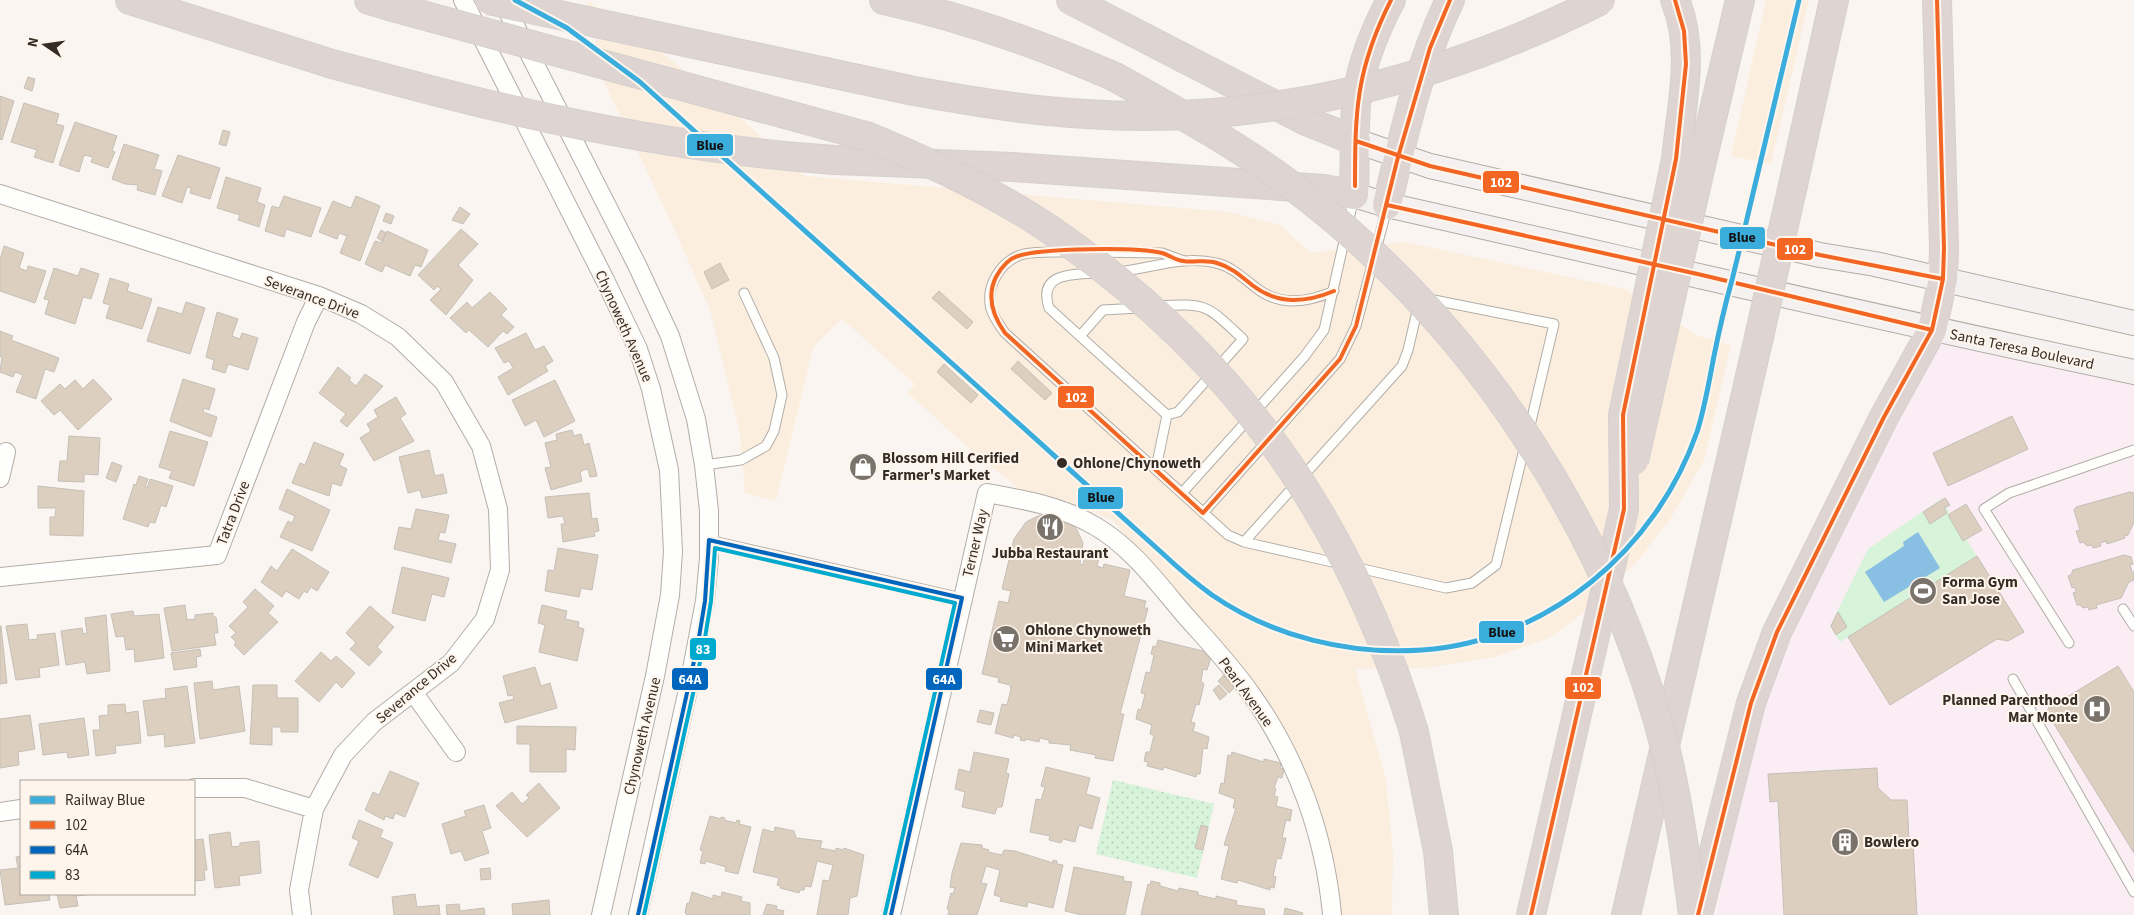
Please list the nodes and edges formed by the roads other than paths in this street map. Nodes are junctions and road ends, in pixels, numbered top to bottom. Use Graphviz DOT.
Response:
graph roads {
  1 [pos="130,0"];
  2 [pos="463,0"];
  3 [pos="489,0"];
  4 [pos="502,0"];
  5 [pos="884,0"];
  6 [pos="1071,0"];
  7 [pos="1391,0"];
  8 [pos="1450,0"];
  9 [pos="1602,0"];
  10 [pos="1675,0"];
  11 [pos="1740,0"];
  12 [pos="1834,0"];
  13 [pos="1937,0"];
  14 [pos="379,3"];
  15 [pos="1356,141"];
  16 [pos="1398,157"];
  17 [pos="1689,162"];
  18 [pos="0,194"];
  19 [pos="1354,195"];
  20 [pos="1388,206"];
  21 [pos="1184,261"];
  22 [pos="1943,279"];
  23 [pos="1334,291"];
  24 [pos="744,293"];
  25 [pos="319,296"];
  26 [pos="2134,323"];
  27 [pos="1932,330"];
  28 [pos="1080,336"];
  29 [pos="2134,372"];
  30 [pos="1167,415"];
  31 [pos="2134,450"];
  32 [pos="6,452"];
  33 [pos="704,465"];
  34 [pos="1156,468"];
  35 [pos="0,478"];
  36 [pos="987,493"];
  37 [pos="1182,493"];
  38 [pos="1202,513"];
  39 [pos="708,540"];
  40 [pos="1244,542"];
  41 [pos="0,577"];
  42 [pos="962,598"];
  43 [pos="2123,609"];
  44 [pos="2134,626"];
  45 [pos="2069,643"];
  46 [pos="2013,679"];
  47 [pos="413,692"];
  48 [pos="456,752"];
  49 [pos="195,788"];
  50 [pos="20,809"];
  51 [pos="314,809"];
  52 [pos="0,812"];
  53 [pos="2134,892"];
  54 [pos="302,915"];
  55 [pos="600,915"];
  56 [pos="638,915"];
  57 [pos="891,915"];
  58 [pos="1332,915"];
  59 [pos="1444,915"];
  60 [pos="1531,915"];
  61 [pos="1626,915"];
  62 [pos="1693,915"];
  63 [pos="1698,915"];
  1 -- 19 [label="highway, bridge"];
  2 -- 55 [label="street, Chynoweth Avenue"];
  3 -- 9 [label="highway, bridge"];
  4 -- 33 [label="street"];
  5 -- 62 [label="highway, bridge"];
  6 -- 15 [label="highway"];
  7 -- 15 [label="highway"];
  8 -- 16 [label="highway"];
  10 -- 17 [label="highway"];
  11 -- 17 [label="highway"];
  12 -- 61 [label="highway, bridge"];
  13 -- 22 [label="highway"];
  14 -- 59 [label="highway, bridge"];
  15 -- 16 [label="main road"];
  15 -- 19 [label="highway"];
  16 -- 20 [label="highway"];
  16 -- 22 [label="main road"];
  17 -- 60 [label="highway, bridge"];
  18 -- 25 [label="street, Severance Drive"];
  19 -- 20 [label="main road, Santa Teresa Boulevard"];
  19 -- 23 [label="lane"];
  20 -- 27 [label="main road, Santa Teresa Boulevard"];
  20 -- 38 [label="lane"];
  21 -- 23 [label="lane"];
  21 -- 28 [label="lane"];
  21 -- 34 [label="lane"];
  22 -- 26 [label="main road"];
  22 -- 27 [label="highway"];
  23 -- 37 [label="lane"];
  24 -- 33 [label="lane"];
  25 -- 41 [label="street, Tatra Drive"];
  25 -- 47 [label="street, Severance Drive"];
  27 -- 29 [label="main road, Santa Teresa Boulevard"];
  27 -- 63 [label="highway"];
  28 -- 30 [label="lane"];
  28 -- 30 [label="lane"];
  30 -- 34 [label="lane"];
  31 -- 45 [label="lane"];
  32 -- 35 [label="street"];
  33 -- 39 [label="street"];
  34 -- 37 [label="lane"];
  36 -- 42 [label="street, Terner Way"];
  36 -- 58 [label="street, Pearl Avenue"];
  37 -- 38 [label="lane"];
  38 -- 40 [label="lane"];
  39 -- 42 [label="lane"];
  39 -- 56 [label="street"];
  40 -- 40 [label="lane"];
  42 -- 57 [label="street, Terner Way"];
  43 -- 44 [label="lane"];
  46 -- 53 [label="lane"];
  47 -- 48 [label="street"];
  47 -- 51 [label="street, Severance Drive"];
  49 -- 51 [label="street"];
  50 -- 52 [label="street"];
  51 -- 54 [label="street, Severance Drive"];
}
